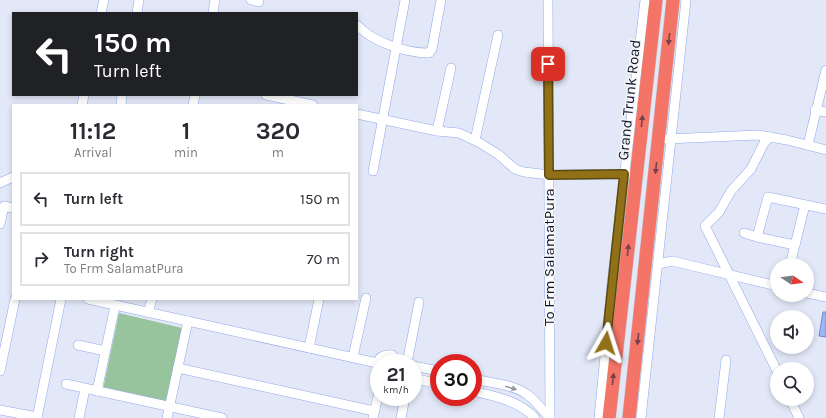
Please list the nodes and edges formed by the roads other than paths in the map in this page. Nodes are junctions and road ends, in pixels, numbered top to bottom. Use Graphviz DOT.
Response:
graph roads {
  1 [pos="104,0"];
  2 [pos="139,0"];
  3 [pos="215,0"];
  4 [pos="405,0"];
  5 [pos="441,0"];
  6 [pos="548,0"];
  7 [pos="673,0"];
  8 [pos="686,0"];
  9 [pos="650,2"];
  10 [pos="101,12"];
  11 [pos="137,12"];
  12 [pos="213,12"];
  13 [pos="358,25"];
  14 [pos="498,35"];
  15 [pos="396,47"];
  16 [pos="450,68"];
  17 [pos="826,73"];
  18 [pos="271,96"];
  19 [pos="308,104"];
  20 [pos="816,110"];
  21 [pos="826,112"];
  22 [pos="358,114"];
  23 [pos="382,120"];
  24 [pos="437,131"];
  25 [pos="770,136"];
  26 [pos="665,139"];
  27 [pos="475,140"];
  28 [pos="808,145"];
  29 [pos="826,150"];
  30 [pos="373,171"];
  31 [pos="630,174"];
  32 [pos="549,175"];
  33 [pos="12,177"];
  34 [pos="0,183"];
  35 [pos="805,205"];
  36 [pos="12,208"];
  37 [pos="826,209"];
  38 [pos="0,224"];
  39 [pos="744,233"];
  40 [pos="757,237"];
  41 [pos="795,245"];
  42 [pos="792,258"];
  43 [pos="658,264"];
  44 [pos="729,274"];
  45 [pos="618,284"];
  46 [pos="770,284"];
  47 [pos="649,286"];
  48 [pos="814,294"];
  49 [pos="825,295"];
  50 [pos="366,298"];
  51 [pos="15,300"];
  52 [pos="61,300"];
  53 [pos="92,300"];
  54 [pos="152,300"];
  55 [pos="319,300"];
  56 [pos="419,302"];
  57 [pos="115,306"];
  58 [pos="620,311"];
  59 [pos="641,312"];
  60 [pos="148,313"];
  61 [pos="188,321"];
  62 [pos="78,345"];
  63 [pos="309,348"];
  64 [pos="105,351"];
  65 [pos="409,354"];
  66 [pos="353,358"];
  67 [pos="726,360"];
  68 [pos="773,362"];
  69 [pos="370,364"];
  70 [pos="178,368"];
  71 [pos="0,371"];
  72 [pos="482,381"];
  73 [pos="66,384"];
  74 [pos="85,388"];
  75 [pos="97,391"];
  76 [pos="482,393"];
  77 [pos="170,406"];
  78 [pos="403,406"];
  79 [pos="793,406"];
  80 [pos="0,410"];
  81 [pos="374,415"];
  82 [pos="37,417"];
  83 [pos="79,418"];
  84 [pos="167,418"];
  85 [pos="222,418"];
  86 [pos="401,418"];
  87 [pos="535,418"];
  88 [pos="550,418"];
  89 [pos="599,418"];
  90 [pos="609,418"];
  91 [pos="629,418"];
  92 [pos="641,418"];
  93 [pos="719,418"];
  94 [pos="799,418"];
  1 -- 10 [label="street"];
  2 -- 11 [label="street"];
  3 -- 12 [label="street"];
  4 -- 15 [label="street"];
  5 -- 15 [label="street"];
  6 -- 32 [label="street, To Frm SalamatPura"];
  7 -- 26 [label="highway, one-way"];
  8 -- 26 [label="street"];
  9 -- 31 [label="highway, Grand Trunk Road"];
  13 -- 15 [label="street"];
  14 -- 27 [label="street"];
  15 -- 23 [label="street"];
  16 -- 24 [label="street"];
  17 -- 20 [label="street"];
  18 -- 19 [label="street"];
  20 -- 21 [label="street"];
  20 -- 28 [label="street"];
  22 -- 23 [label="street"];
  23 -- 24 [label="street"];
  23 -- 30 [label="street"];
  24 -- 27 [label="street"];
  25 -- 26 [label="street"];
  25 -- 28 [label="street"];
  25 -- 44 [label="street"];
  26 -- 43 [label="street"];
  26 -- 47 [label="highway, one-way"];
  27 -- 32 [label="street"];
  28 -- 29 [label="street"];
  31 -- 32 [label="street"];
  31 -- 45 [label="highway, Grand Trunk Road"];
  32 -- 88 [label="street, To Frm SalamatPura"];
  33 -- 34 [label="street"];
  35 -- 37 [label="street"];
  35 -- 40 [label="street"];
  35 -- 41 [label="street"];
  36 -- 38 [label="street"];
  39 -- 40 [label="street"];
  40 -- 41 [label="street"];
  41 -- 42 [label="street"];
  43 -- 44 [label="street"];
  43 -- 47 [label="street"];
  44 -- 46 [label="street"];
  44 -- 68 [label="street"];
  45 -- 58 [label="highway, Grand Trunk Road"];
  45 -- 89 [label="street"];
  47 -- 59 [label="highway"];
  47 -- 92 [label="street"];
  48 -- 49 [label="street"];
  50 -- 66 [label="street"];
  51 -- 71 [label="street"];
  52 -- 82 [label="street"];
  53 -- 57 [label="street"];
  54 -- 60 [label="street"];
  55 -- 63 [label="street"];
  56 -- 65 [label="street"];
  57 -- 60 [label="street"];
  57 -- 64 [label="street"];
  58 -- 59 [label="highway"];
  90 -- 58 [label="highway, Grand Trunk Road, one-way"];
  59 -- 91 [label="highway, one-way"];
  60 -- 61 [label="street"];
  61 -- 63 [label="street"];
  61 -- 70 [label="street"];
  62 -- 64 [label="street"];
  63 -- 66 [label="street"];
  64 -- 75 [label="street"];
  66 -- 69 [label="street"];
  67 -- 93 [label="street"];
  70 -- 77 [label="street"];
  70 -- 81 [label="street"];
  72 -- 88 [label="street, one-way"];
  73 -- 74 [label="street"];
  74 -- 75 [label="street"];
  74 -- 83 [label="street"];
  75 -- 77 [label="street"];
  76 -- 87 [label="street"];
  77 -- 84 [label="street"];
  77 -- 85 [label="street"];
  78 -- 86 [label="street"];
  79 -- 94 [label="street"];
  80 -- 82 [label="street"];
}
